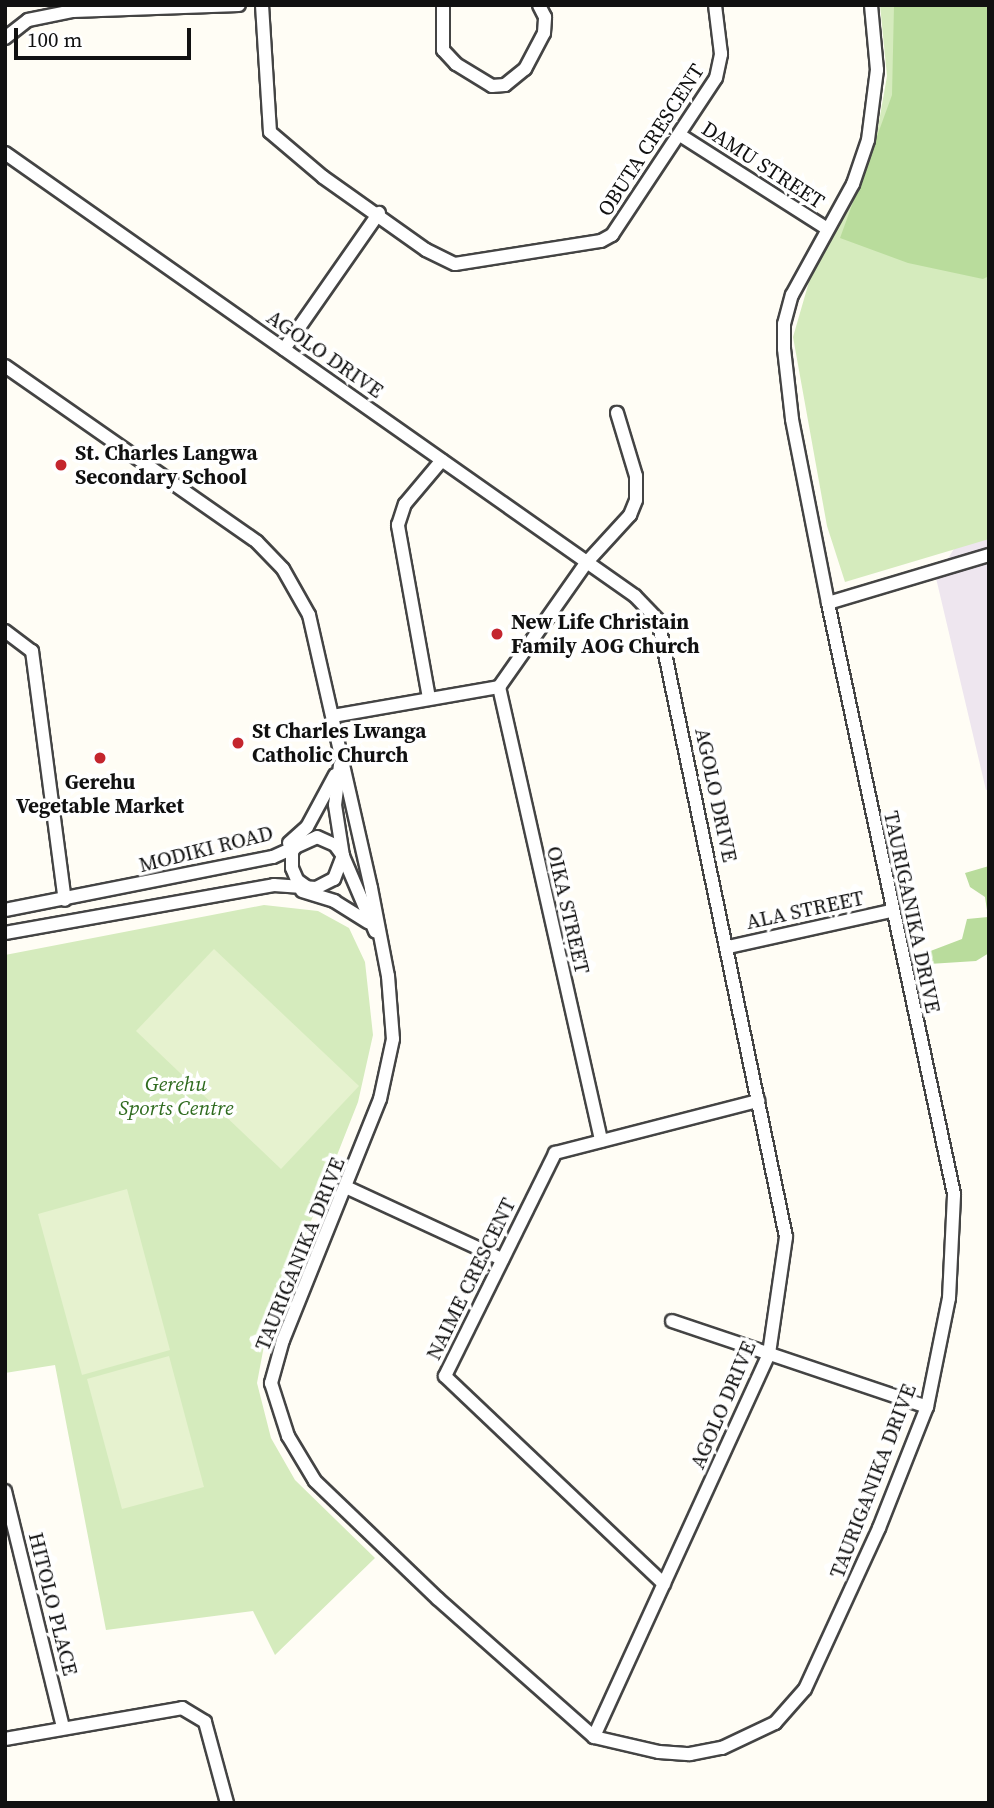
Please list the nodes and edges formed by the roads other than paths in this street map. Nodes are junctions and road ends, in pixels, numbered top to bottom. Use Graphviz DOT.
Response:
graph roads {
  1 [pos="239,5"];
  2 [pos="262,5"];
  3 [pos="443,5"];
  4 [pos="539,5"];
  5 [pos="715,5"];
  6 [pos="871,5"];
  7 [pos="5,38"];
  8 [pos="680,135"];
  9 [pos="5,153"];
  10 [pos="379,213"];
  11 [pos="825,228"];
  12 [pos="285,349"];
  13 [pos="5,366"];
  14 [pos="617,413"];
  15 [pos="442,460"];
  16 [pos="989,555"];
  17 [pos="587,562"];
  18 [pos="828,603"];
  19 [pos="5,631"];
  20 [pos="499,687"];
  21 [pos="429,698"];
  22 [pos="333,716"];
  23 [pos="341,757"];
  24 [pos="298,843"];
  25 [pos="343,856"];
  26 [pos="273,857"];
  27 [pos="293,888"];
  28 [pos="308,888"];
  29 [pos="65,900"];
  30 [pos="5,910"];
  31 [pos="891,911"];
  32 [pos="5,933"];
  33 [pos="382,942"];
  34 [pos="728,947"];
  35 [pos="758,1101"];
  36 [pos="601,1141"];
  37 [pos="348,1188"];
  38 [pos="502,1259"];
  39 [pos="672,1321"];
  40 [pos="769,1354"];
  41 [pos="927,1407"];
  42 [pos="5,1491"];
  43 [pos="664,1584"];
  44 [pos="63,1727"];
  45 [pos="594,1737"];
  46 [pos="5,1739"];
  47 [pos="227,1803"];
  1 -- 7 [label="street"];
  2 -- 10 [label="street, OBUTA CRESCENT"];
  3 -- 4 [label="street"];
  5 -- 8 [label="street, OBUTA CRESCENT"];
  6 -- 11 [label="street, TAURIGANIKA DRIVE"];
  8 -- 10 [label="street, OBUTA CRESCENT"];
  8 -- 11 [label="street, DAMU STREET"];
  9 -- 12 [label="street, AGOLO DRIVE"];
  10 -- 12 [label="street"];
  11 -- 18 [label="street, TAURIGANIKA DRIVE"];
  12 -- 15 [label="street, AGOLO DRIVE"];
  13 -- 22 [label="street, TAURIGANIKA DRIVE"];
  14 -- 17 [label="street"];
  15 -- 17 [label="street, AGOLO DRIVE"];
  15 -- 21 [label="street"];
  16 -- 18 [label="street"];
  17 -- 20 [label="street"];
  17 -- 34 [label="street, AGOLO DRIVE"];
  18 -- 31 [label="street, TAURIGANIKA DRIVE"];
  19 -- 29 [label="street"];
  20 -- 21 [label="street"];
  20 -- 36 [label="street, OIKA STREET"];
  21 -- 22 [label="street"];
  22 -- 23 [label="street, TAURIGANIKA DRIVE"];
  23 -- 25 [label="street, TAURIGANIKA DRIVE"];
  23 -- 26 [label="street"];
  23 -- 33 [label="street, TAURIGANIKA DRIVE"];
  24 -- 25 [label="street, MODIKI ROAD"];
  24 -- 26 [label="street, MODIKI ROAD"];
  24 -- 28 [label="street"];
  25 -- 28 [label="street, MODIKI ROAD"];
  25 -- 33 [label="street, TAURIGANIKA DRIVE"];
  26 -- 29 [label="street, MODIKI ROAD"];
  27 -- 28 [label="street, MODIKI ROAD"];
  27 -- 32 [label="street, MODIKI ROAD"];
  27 -- 33 [label="street"];
  29 -- 30 [label="street, MODIKI ROAD"];
  31 -- 34 [label="street, ALA STREET"];
  31 -- 41 [label="street, TAURIGANIKA DRIVE"];
  33 -- 37 [label="street, TAURIGANIKA DRIVE"];
  34 -- 35 [label="street, AGOLO DRIVE"];
  35 -- 36 [label="street, NAIME CRESCENT"];
  35 -- 40 [label="street, AGOLO DRIVE"];
  36 -- 38 [label="street, NAIME CRESCENT"];
  37 -- 38 [label="street"];
  37 -- 45 [label="street, TAURIGANIKA DRIVE"];
  38 -- 43 [label="street, NAIME CRESCENT"];
  39 -- 40 [label="street"];
  40 -- 41 [label="street"];
  40 -- 43 [label="street, AGOLO DRIVE"];
  41 -- 45 [label="street, TAURIGANIKA DRIVE"];
  42 -- 44 [label="street, HITOLO PLACE"];
  43 -- 45 [label="street, AGOLO DRIVE"];
  44 -- 46 [label="street"];
  44 -- 47 [label="street"];
}
